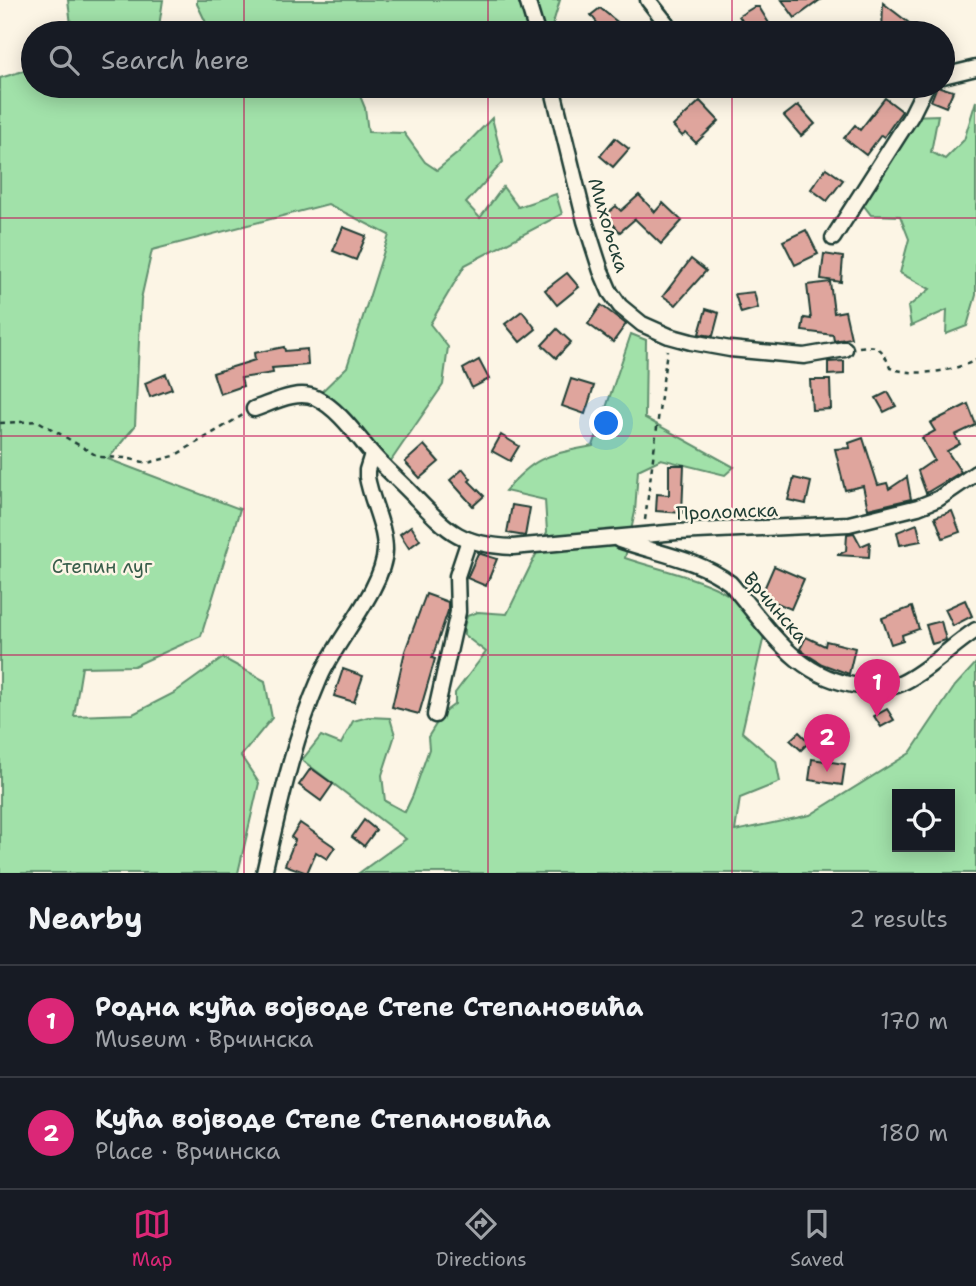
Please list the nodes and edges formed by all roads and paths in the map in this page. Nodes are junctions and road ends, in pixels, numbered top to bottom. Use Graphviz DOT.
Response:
graph roads {
  1 [pos="527,0"];
  2 [pos="648,0"];
  3 [pos="533,21"];
  4 [pos="665,21"];
  5 [pos="976,68"];
  6 [pos="955,73"];
  7 [pos="555,98"];
  8 [pos="920,98"];
  9 [pos="833,238"];
  10 [pos="669,336"];
  11 [pos="845,349"];
  12 [pos="976,359"];
  13 [pos="254,409"];
  14 [pos="0,423"];
  15 [pos="372,454"];
  16 [pos="976,472"];
  17 [pos="643,535"];
  18 [pos="615,539"];
  19 [pos="469,540"];
  20 [pos="976,630"];
  21 [pos="435,715"];
  22 [pos="264,873"];
  1 -- 3 [label="street"];
  2 -- 4 [label="street"];
  5 -- 6 [label="street"];
  7 -- 10 [label="street, Михољска"];
  8 -- 9 [label="street"];
  10 -- 11 [label="street, Михољска"];
  10 -- 17 [label="path"];
  11 -- 12 [label="path"];
  13 -- 14 [label="path"];
  13 -- 15 [label="street, Проломска"];
  15 -- 19 [label="street, Проломска"];
  15 -- 22 [label="street"];
  16 -- 17 [label="street, Проломска"];
  17 -- 18 [label="street, Проломска"];
  18 -- 19 [label="street, Проломска"];
  18 -- 20 [label="street, Врчинска"];
  19 -- 21 [label="street"];
}
